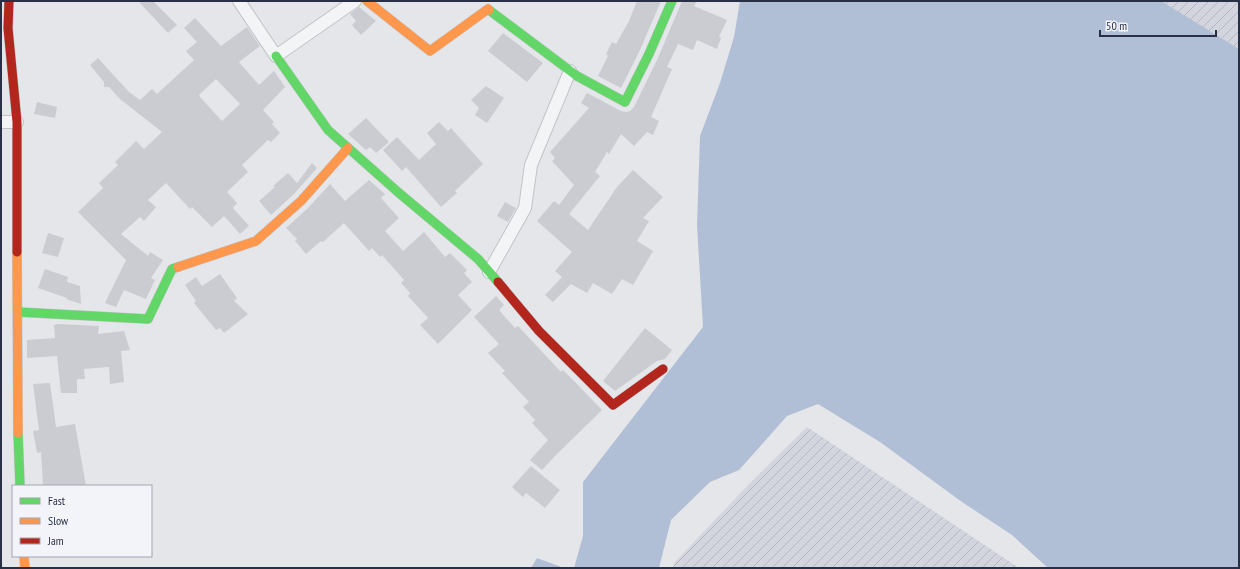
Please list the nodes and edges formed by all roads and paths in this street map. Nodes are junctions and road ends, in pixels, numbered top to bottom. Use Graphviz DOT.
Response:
graph roads {
  1 [pos="9,1"];
  2 [pos="239,1"];
  3 [pos="355,1"];
  4 [pos="367,1"];
  5 [pos="672,1"];
  6 [pos="488,5"];
  7 [pos="276,56"];
  8 [pos="570,71"];
  9 [pos="1,122"];
  10 [pos="17,122"];
  11 [pos="348,148"];
  12 [pos="489,272"];
  13 [pos="18,312"];
  14 [pos="663,369"];
  15 [pos="20,485"];
  16 [pos="24,557"];
  17 [pos="25,568"];
  1 -- 10 [label="street"];
  2 -- 7 [label="street"];
  3 -- 7 [label="street"];
  4 -- 6 [label="street"];
  5 -- 8 [label="street"];
  6 -- 8 [label="street"];
  7 -- 11 [label="street"];
  8 -- 12 [label="street"];
  9 -- 10 [label="street"];
  10 -- 13 [label="street"];
  11 -- 12 [label="street"];
  11 -- 13 [label="street"];
  12 -- 14 [label="street"];
  13 -- 15 [label="street"];
  16 -- 17 [label="street"];
}
